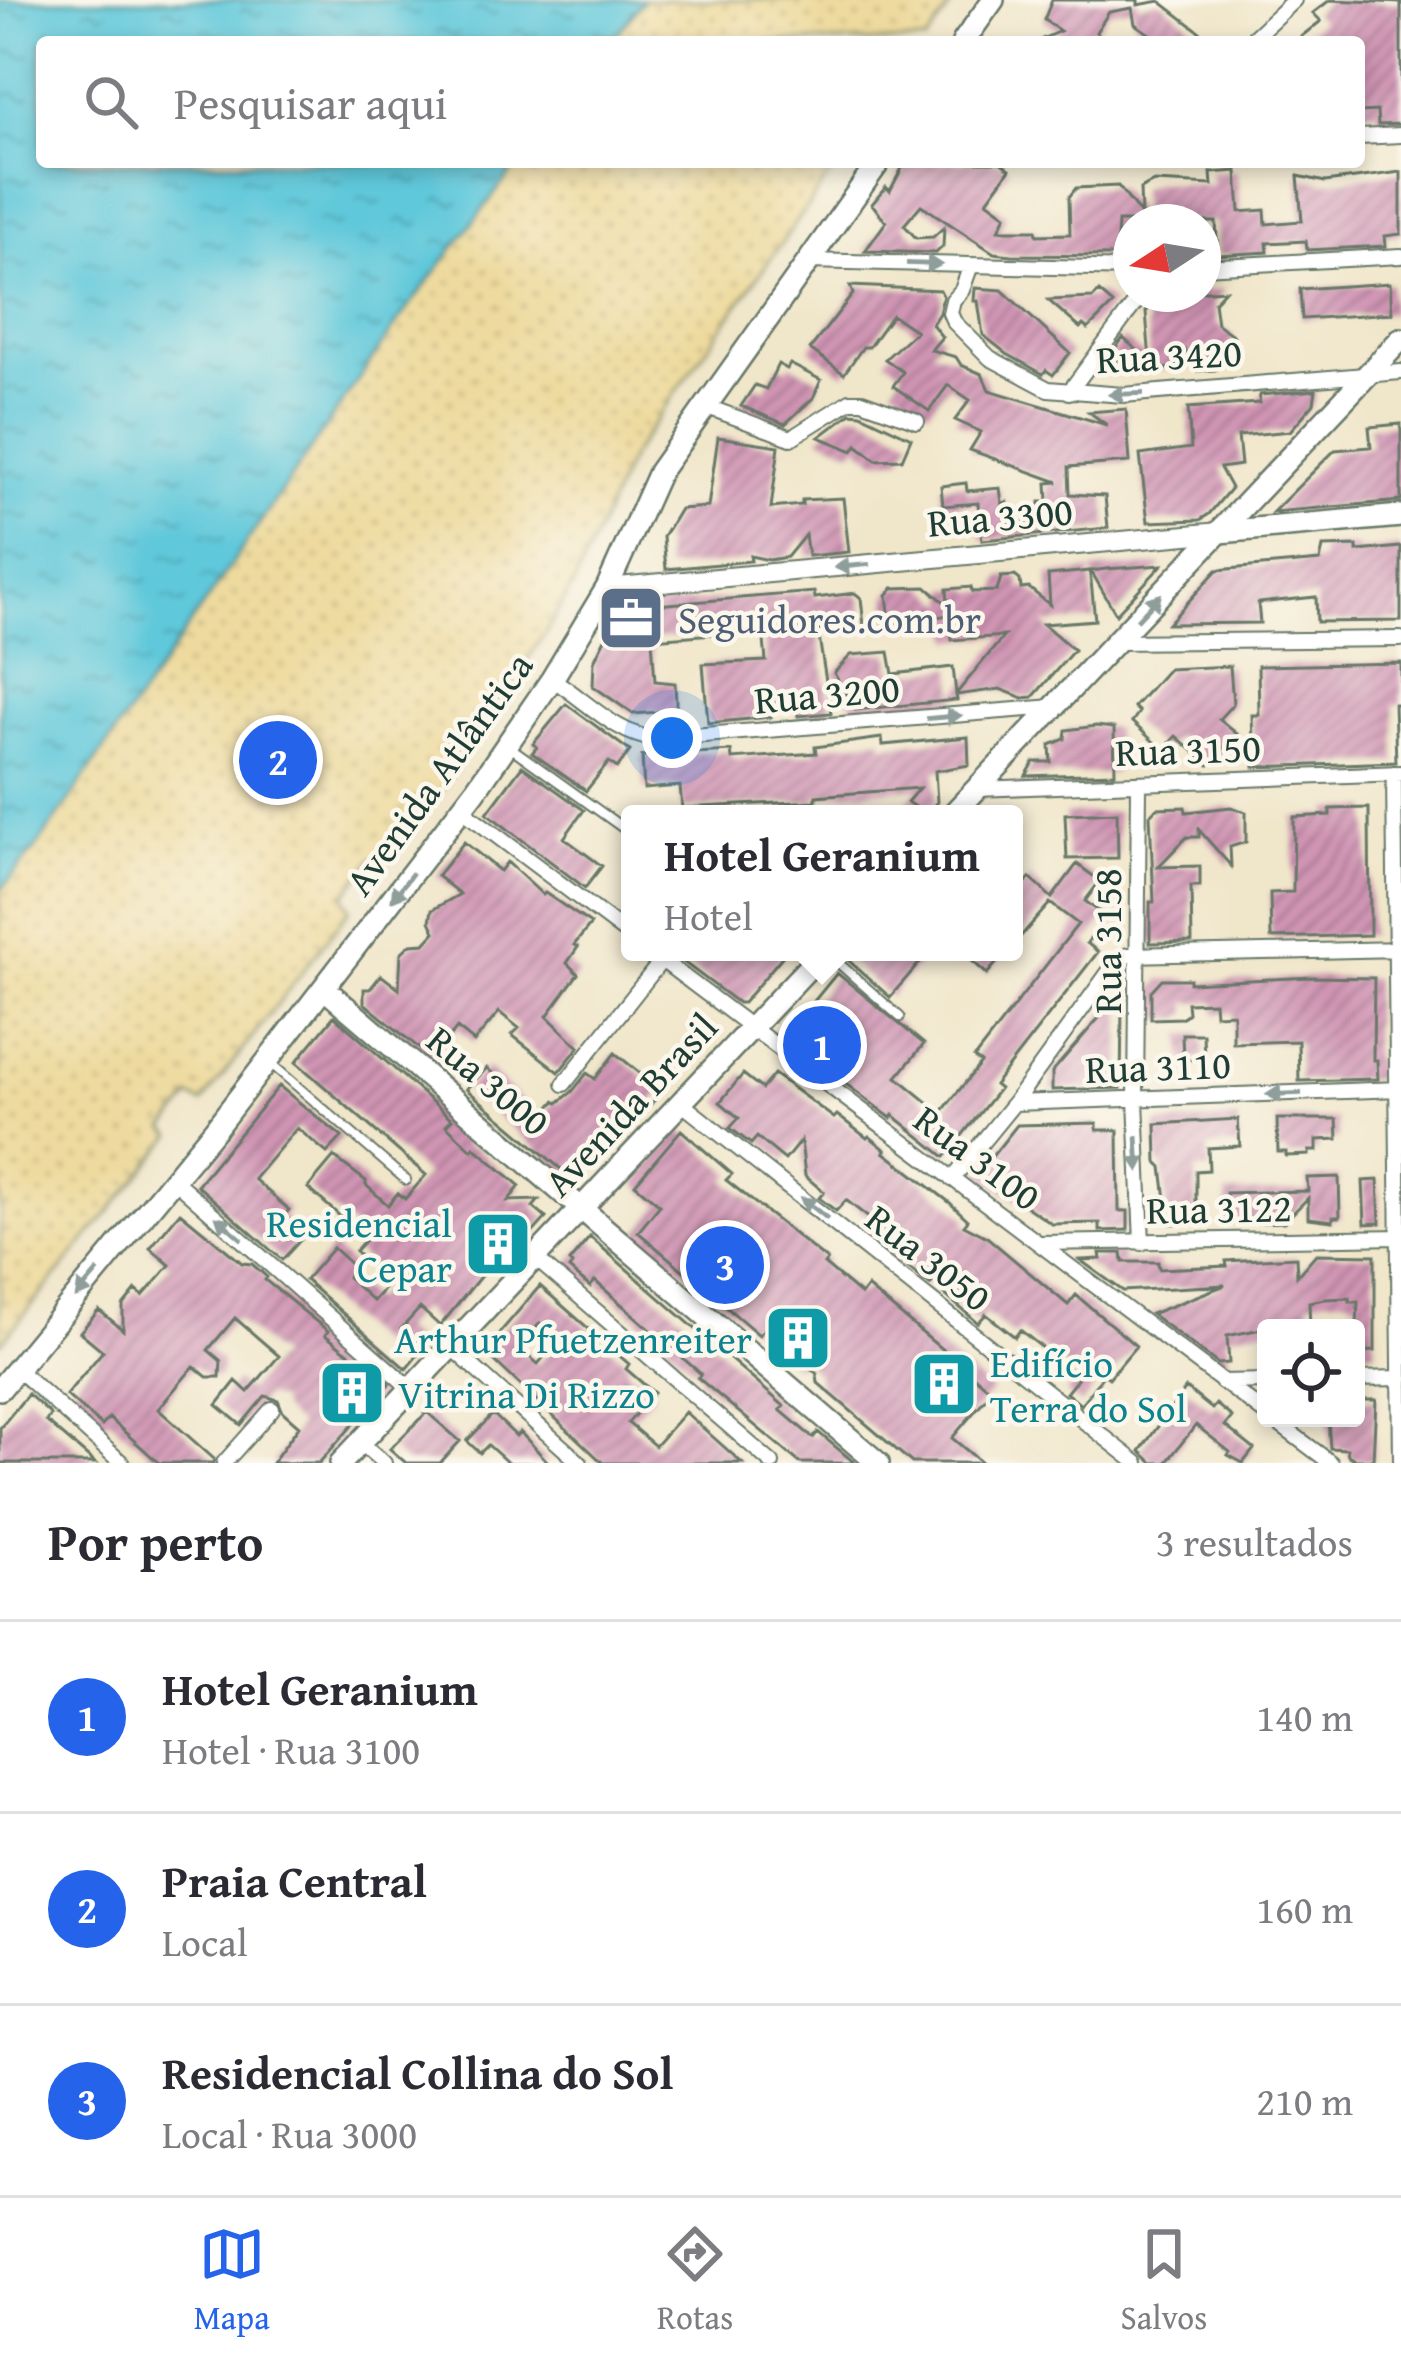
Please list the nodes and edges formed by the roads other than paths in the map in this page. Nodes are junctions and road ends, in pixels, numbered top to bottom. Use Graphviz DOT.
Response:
graph roads {
  1 [pos="993,0"];
  2 [pos="1294,0"];
  3 [pos="967,36"];
  4 [pos="1255,36"];
  5 [pos="1401,135"];
  6 [pos="1365,137"];
  7 [pos="875,168"];
  8 [pos="1401,256"];
  9 [pos="808,261"];
  10 [pos="971,265"];
  11 [pos="1221,267"];
  12 [pos="1113,269"];
  13 [pos="1129,312"];
  14 [pos="1401,339"];
  15 [pos="1401,371"];
  16 [pos="1368,374"];
  17 [pos="1069,392"];
  18 [pos="705,406"];
  19 [pos="917,421"];
  20 [pos="1401,516"];
  21 [pos="1220,532"];
  22 [pos="607,589"];
  23 [pos="1401,639"];
  24 [pos="1115,642"];
  25 [pos="552,679"];
  26 [pos="1054,707"];
  27 [pos="508,745"];
  28 [pos="1397,773"];
  29 [pos="1139,785"];
  30 [pos="977,789"];
  31 [pos="962,805"];
  32 [pos="461,809"];
  33 [pos="621,827"];
  34 [pos="621,929"];
  35 [pos="1398,949"];
  36 [pos="1140,954"];
  37 [pos="652,961"];
  38 [pos="663,961"];
  39 [pos="816,961"];
  40 [pos="835,961"];
  41 [pos="325,989"];
  42 [pos="900,1017"];
  43 [pos="752,1028"];
  44 [pos="268,1061"];
  45 [pos="563,1084"];
  46 [pos="1399,1089"];
  47 [pos="1136,1100"];
  48 [pos="681,1103"];
  49 [pos="1014,1103"];
  50 [pos="173,1179"];
  51 [pos="952,1179"];
  52 [pos="406,1180"];
  53 [pos="583,1207"];
  54 [pos="1400,1237"];
  55 [pos="1038,1243"];
  56 [pos="1142,1243"];
  57 [pos="535,1258"];
  58 [pos="451,1347"];
  59 [pos="17,1369"];
  60 [pos="1401,1378"];
  61 [pos="1365,1379"];
  62 [pos="1257,1381"];
  63 [pos="1222,1382"];
  64 [pos="0,1389"];
  65 [pos="411,1389"];
  66 [pos="1257,1408"];
  67 [pos="272,1409"];
  68 [pos="1283,1427"];
  69 [pos="361,1443"];
  70 [pos="122,1463"];
  71 [pos="224,1463"];
  72 [pos="341,1463"];
  73 [pos="383,1463"];
  74 [pos="580,1463"];
  75 [pos="772,1463"];
  76 [pos="878,1463"];
  77 [pos="1136,1463"];
  78 [pos="1330,1463"];
  79 [pos="1401,1463"];
  1 -- 3 [label="main road"];
  2 -- 4 [label="street"];
  5 -- 6 [label="street"];
  7 -- 9 [label="main road, Avenida Atlântica"];
  8 -- 11 [label="street"];
  9 -- 10 [label="street, one-way"];
  9 -- 18 [label="main road, Avenida Atlântica"];
  10 -- 12 [label="street"];
  10 -- 17 [label="street, Rua 3420"];
  13 -- 17 [label="street"];
  14 -- 16 [label="main road"];
  15 -- 16 [label="street, Rua 3420"];
  16 -- 17 [label="street, Rua 3420, one-way"];
  16 -- 21 [label="main road"];
  18 -- 19 [label="street"];
  18 -- 22 [label="main road, Avenida Atlântica"];
  20 -- 21 [label="main road, Rua 3300"];
  21 -- 22 [label="street, Rua 3300, one-way"];
  24 -- 21 [label="main road, one-way"];
  22 -- 25 [label="main road, Avenida Atlântica"];
  23 -- 24 [label="street"];
  24 -- 26 [label="main road"];
  25 -- 26 [label="street, Rua 3200, one-way"];
  25 -- 27 [label="main road, Avenida Atlântica"];
  26 -- 30 [label="main road"];
  27 -- 32 [label="main road, Avenida Atlântica"];
  27 -- 33 [label="lane"];
  28 -- 29 [label="street, Rua 3150"];
  28 -- 35 [label="street"];
  29 -- 30 [label="street, Rua 3150"];
  29 -- 36 [label="street, Rua 3158"];
  30 -- 31 [label="main road"];
  32 -- 34 [label="street"];
  32 -- 41 [label="main road, Avenida Atlântica, one-way"];
  35 -- 36 [label="street"];
  35 -- 46 [label="street"];
  36 -- 47 [label="street, Rua 3158"];
  36 -- 49 [label="street"];
  37 -- 45 [label="street"];
  38 -- 43 [label="street, Rua 3100"];
  39 -- 43 [label="main road, Avenida Brasil"];
  40 -- 42 [label="lane"];
  41 -- 44 [label="main road, Avenida Atlântica"];
  41 -- 53 [label="main road, Rua 3000"];
  43 -- 48 [label="main road, Avenida Brasil"];
  43 -- 51 [label="street, Rua 3100"];
  44 -- 50 [label="main road, Avenida Atlântica"];
  44 -- 52 [label="lane"];
  46 -- 47 [label="street, Rua 3110, one-way"];
  46 -- 54 [label="street"];
  47 -- 49 [label="street, Rua 3110"];
  47 -- 56 [label="street, Rua 3158, one-way"];
  48 -- 53 [label="main road, Avenida Brasil"];
  77 -- 48 [label="street, Rua 3050, one-way"];
  49 -- 51 [label="street"];
  50 -- 59 [label="main road, Avenida Atlântica, one-way"];
  65 -- 50 [label="street, one-way"];
  51 -- 55 [label="street, Rua 3100"];
  53 -- 57 [label="main road, Avenida Brasil"];
  53 -- 76 [label="main road, Rua 3000"];
  54 -- 56 [label="street, Rua 3122"];
  54 -- 60 [label="street"];
  55 -- 56 [label="street, Rua 3122"];
  55 -- 63 [label="street, Rua 3100"];
  57 -- 58 [label="main road, Avenida Brasil"];
  57 -- 75 [label="street"];
  58 -- 65 [label="main road, Avenida Brasil"];
  58 -- 74 [label="street"];
  59 -- 64 [label="main road, Avenida Atlântica"];
  59 -- 70 [label="street"];
  60 -- 61 [label="street"];
  60 -- 79 [label="street"];
  62 -- 63 [label="street"];
  63 -- 66 [label="street, Rua 3100"];
  65 -- 69 [label="main road, Avenida Brasil"];
  67 -- 71 [label="street"];
  68 -- 78 [label="street, Rua 3100"];
  69 -- 72 [label="main road, Avenida Brasil"];
  69 -- 73 [label="street"];
}
